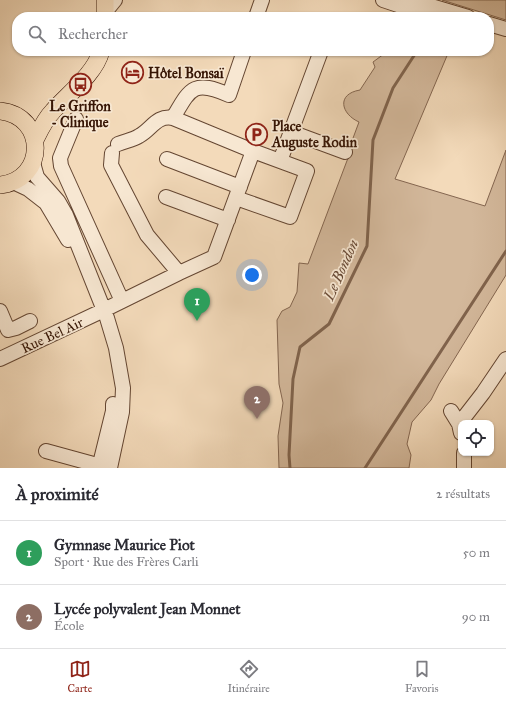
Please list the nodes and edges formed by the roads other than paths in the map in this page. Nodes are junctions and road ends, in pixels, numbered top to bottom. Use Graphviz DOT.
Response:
graph roads {
  1 [pos="262,0"];
  2 [pos="383,0"];
  3 [pos="410,9"];
  4 [pos="258,12"];
  5 [pos="426,12"];
  6 [pos="494,25"];
  7 [pos="506,29"];
  8 [pos="494,35"];
  9 [pos="506,39"];
  10 [pos="99,56"];
  11 [pos="242,56"];
  12 [pos="319,56"];
  13 [pos="0,111"];
  14 [pos="173,118"];
  15 [pos="76,119"];
  16 [pos="293,126"];
  17 [pos="35,140"];
  18 [pos="253,152"];
  19 [pos="345,152"];
  20 [pos="167,159"];
  21 [pos="280,161"];
  22 [pos="33,163"];
  23 [pos="6,184"];
  24 [pos="238,193"];
  25 [pos="166,197"];
  26 [pos="228,220"];
  27 [pos="179,273"];
  28 [pos="93,284"];
  29 [pos="122,302"];
  30 [pos="104,310"];
  31 [pos="0,311"];
  32 [pos="30,321"];
  33 [pos="0,359"];
  34 [pos="506,359"];
  35 [pos="451,411"];
  36 [pos="466,420"];
  37 [pos="458,425"];
  38 [pos="46,451"];
  39 [pos="464,456"];
  40 [pos="103,468"];
  41 [pos="464,468"];
  1 -- 4 [label="street"];
  2 -- 3 [label="street"];
  3 -- 5 [label="street"];
  6 -- 7 [label="street"];
  8 -- 9 [label="street"];
  10 -- 17 [label="main road"];
  11 -- 14 [label="street"];
  12 -- 16 [label="street"];
  13 -- 17 [label="main road"];
  14 -- 18 [label="street"];
  14 -- 27 [label="street"];
  15 -- 29 [label="street"];
  16 -- 19 [label="street"];
  16 -- 21 [label="street"];
  17 -- 22 [label="main road"];
  18 -- 21 [label="street"];
  18 -- 24 [label="street, Rue Bel Air"];
  20 -- 24 [label="street"];
  21 -- 24 [label="street"];
  22 -- 23 [label="main road"];
  22 -- 28 [label="street"];
  23 -- 28 [label="street"];
  24 -- 26 [label="street, Rue Bel Air"];
  25 -- 26 [label="street"];
  26 -- 27 [label="street, Rue Bel Air"];
  27 -- 29 [label="street, Rue Bel Air"];
  28 -- 30 [label="street"];
  29 -- 30 [label="street, Rue Bel Air"];
  30 -- 33 [label="street, Rue Bel Air"];
  30 -- 40 [label="street"];
  31 -- 32 [label="street"];
  34 -- 36 [label="street"];
  35 -- 37 [label="street"];
  38 -- 40 [label="street"];
  39 -- 41 [label="street"];
}
